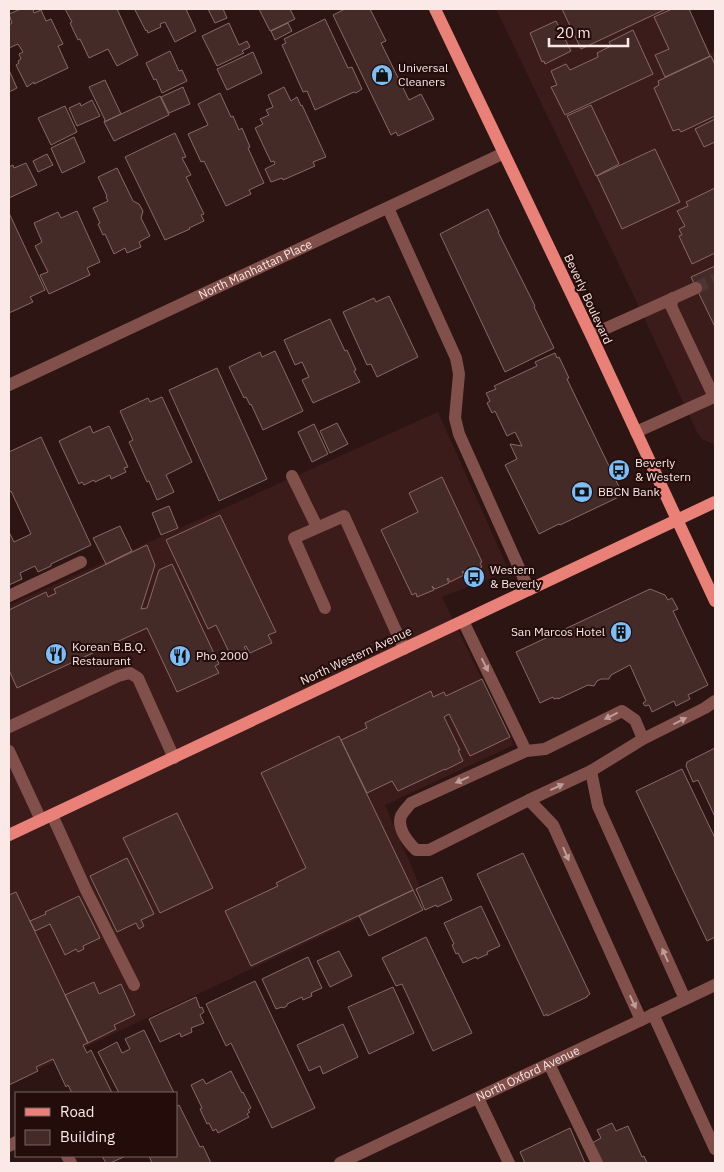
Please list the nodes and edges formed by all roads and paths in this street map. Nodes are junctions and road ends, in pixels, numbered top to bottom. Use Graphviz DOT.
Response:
graph roads {
  1 [pos="435,9"];
  2 [pos="504,153"];
  3 [pos="388,208"];
  4 [pos="696,288"];
  5 [pos="673,298"];
  6 [pos="591,335"];
  7 [pos="9,385"];
  8 [pos="714,397"];
  9 [pos="636,432"];
  10 [pos="292,476"];
  11 [pos="715,502"];
  12 [pos="678,520"];
  13 [pos="317,528"];
  14 [pos="81,562"];
  15 [pos="529,590"];
  16 [pos="9,596"];
  17 [pos="715,601"];
  18 [pos="325,608"];
  19 [pos="463,621"];
  20 [pos="404,649"];
  21 [pos="715,701"];
  22 [pos="9,727"];
  23 [pos="644,739"];
  24 [pos="526,751"];
  25 [pos="9,752"];
  26 [pos="174,758"];
  27 [pos="592,771"];
  28 [pos="529,800"];
  29 [pos="46,818"];
  30 [pos="9,835"];
  31 [pos="134,985"];
  32 [pos="715,985"];
  33 [pos="685,999"];
  34 [pos="647,1017"];
  35 [pos="549,1064"];
  36 [pos="478,1098"];
  37 [pos="715,1149"];
  38 [pos="340,1163"];
  39 [pos="509,1163"];
  40 [pos="597,1163"];
  1 -- 2 [label="main road, Beverly Boulevard"];
  2 -- 3 [label="street, North Manhattan Place"];
  2 -- 6 [label="main road, Beverly Boulevard"];
  3 -- 7 [label="street, North Manhattan Place"];
  3 -- 15 [label="street"];
  4 -- 5 [label="street"];
  5 -- 6 [label="street"];
  5 -- 8 [label="street"];
  6 -- 9 [label="main road, Beverly Boulevard"];
  8 -- 9 [label="street"];
  9 -- 12 [label="main road, Beverly Boulevard"];
  10 -- 13 [label="street"];
  11 -- 12 [label="main road, North Western Avenue"];
  12 -- 15 [label="main road, North Western Avenue"];
  12 -- 17 [label="main road, Beverly Boulevard"];
  13 -- 18 [label="street"];
  13 -- 20 [label="street"];
  14 -- 16 [label="street"];
  15 -- 19 [label="main road, North Western Avenue"];
  19 -- 20 [label="main road, North Western Avenue"];
  19 -- 24 [label="street, one-way"];
  20 -- 26 [label="main road, North Western Avenue"];
  23 -- 21 [label="street, one-way"];
  22 -- 26 [label="street"];
  23 -- 24 [label="street, one-way"];
  23 -- 27 [label="street"];
  24 -- 28 [label="street, one-way"];
  25 -- 29 [label="street"];
  26 -- 29 [label="main road, North Western Avenue"];
  28 -- 27 [label="street, one-way"];
  33 -- 27 [label="street, one-way"];
  28 -- 34 [label="street, one-way"];
  29 -- 30 [label="main road, North Western Avenue"];
  29 -- 31 [label="street"];
  32 -- 33 [label="street, North Oxford Avenue"];
  33 -- 34 [label="street, North Oxford Avenue"];
  34 -- 35 [label="street, North Oxford Avenue"];
  34 -- 37 [label="street"];
  35 -- 36 [label="street, North Oxford Avenue"];
  35 -- 40 [label="street"];
  36 -- 38 [label="street, North Oxford Avenue"];
  36 -- 39 [label="street"];
}
